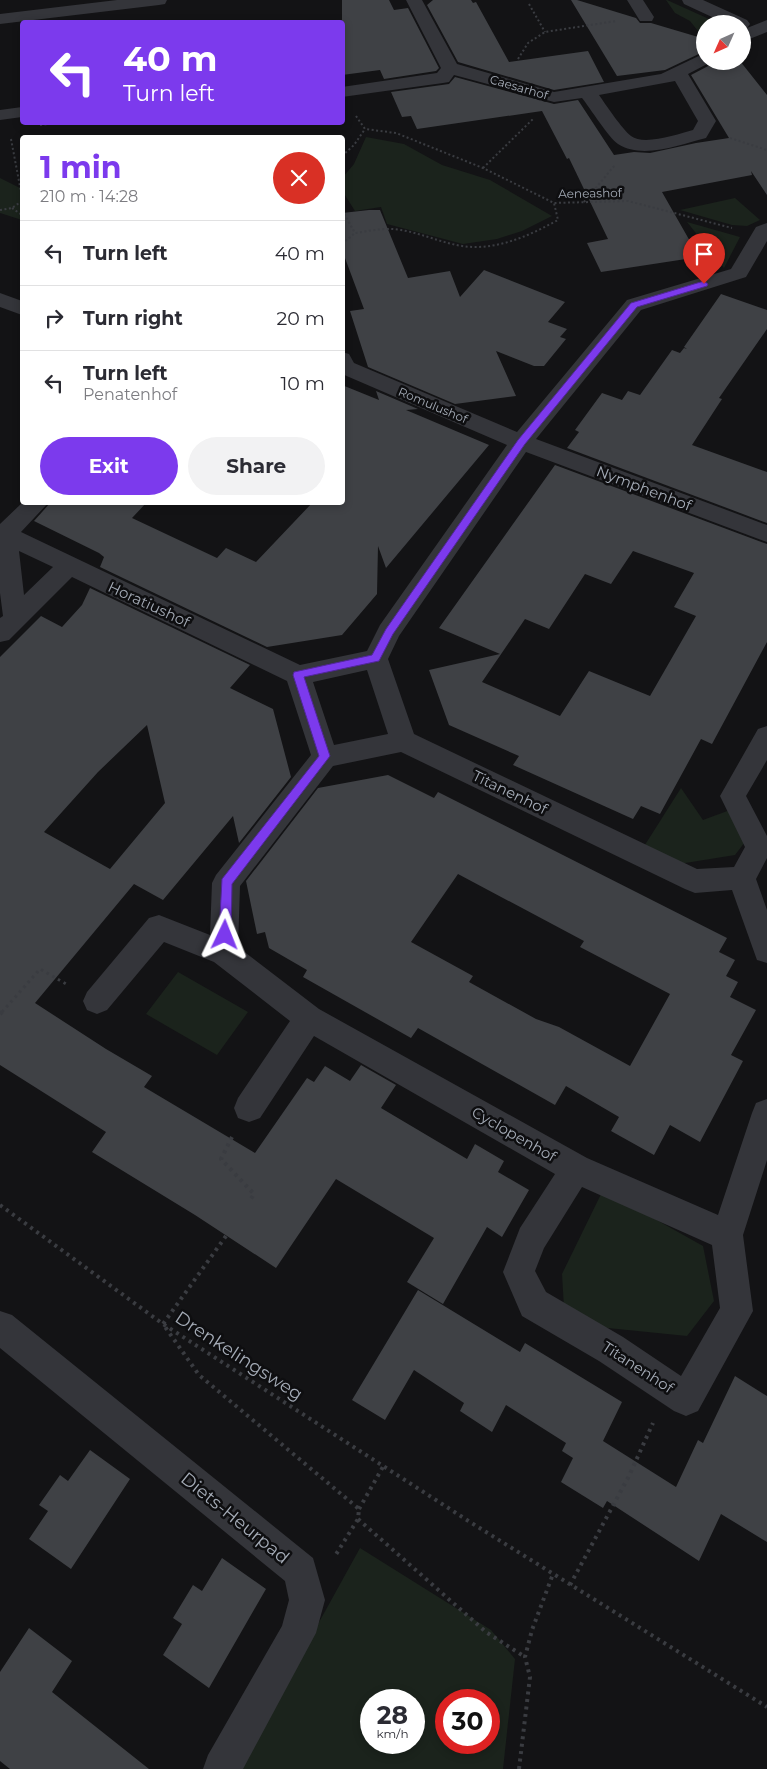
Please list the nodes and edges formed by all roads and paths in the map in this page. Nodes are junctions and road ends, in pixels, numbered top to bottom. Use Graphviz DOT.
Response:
graph roads {
  1 [pos="159,0"];
  2 [pos="414,0"];
  3 [pos="635,0"];
  4 [pos="690,0"];
  5 [pos="530,4"];
  6 [pos="92,16"];
  7 [pos="646,17"];
  8 [pos="0,19"];
  9 [pos="752,29"];
  10 [pos="545,32"];
  11 [pos="696,63"];
  12 [pos="450,68"];
  13 [pos="679,73"];
  14 [pos="493,80"];
  15 [pos="345,92"];
  16 [pos="587,92"];
  17 [pos="554,97"];
  18 [pos="20,113"];
  19 [pos="356,115"];
  20 [pos="4,122"];
  21 [pos="42,125"];
  22 [pos="37,126"];
  23 [pos="365,129"];
  24 [pos="703,129"];
  25 [pos="632,144"];
  26 [pos="767,150"];
  27 [pos="345,153"];
  28 [pos="483,168"];
  29 [pos="20,190"];
  30 [pos="20,201"];
  31 [pos="583,202"];
  32 [pos="554,204"];
  33 [pos="12,208"];
  34 [pos="0,210"];
  35 [pos="20,214"];
  36 [pos="345,215"];
  37 [pos="765,230"];
  38 [pos="355,233"];
  39 [pos="345,241"];
  40 [pos="0,299"];
  41 [pos="20,308"];
  42 [pos="345,363"];
  43 [pos="521,442"];
  44 [pos="35,505"];
  45 [pos="3,533"];
  46 [pos="767,534"];
  47 [pos="69,566"];
  48 [pos="8,626"];
  49 [pos="376,658"];
  50 [pos="298,675"];
  51 [pos="767,736"];
  52 [pos="403,741"];
  53 [pos="325,756"];
  54 [pos="742,878"];
  55 [pos="767,950"];
  56 [pos="224,953"];
  57 [pos="97,1002"];
  58 [pos="1,1012"];
  59 [pos="309,1018"];
  60 [pos="249,1108"];
  61 [pos="767,1113"];
  62 [pos="576,1169"];
  63 [pos="249,1202"];
  64 [pos="0,1205"];
  65 [pos="727,1235"];
  66 [pos="226,1236"];
  67 [pos="163,1324"];
  68 [pos="0,1327"];
  69 [pos="670,1388"];
  70 [pos="384,1465"];
  71 [pos="359,1510"];
  72 [pos="358,1519"];
  73 [pos="553,1574"];
  74 [pos="570,1585"];
  75 [pos="307,1600"];
  76 [pos="525,1657"];
  77 [pos="767,1707"];
  78 [pos="222,1769"];
  79 [pos="519,1769"];
  1 -- 6 [label="street"];
  2 -- 12 [label="street"];
  3 -- 7 [label="street"];
  4 -- 9 [label="street"];
  5 -- 10 [label="path"];
  6 -- 8 [label="street"];
  7 -- 10 [label="path"];
  10 -- 14 [label="path"];
  11 -- 13 [label="street, Caesarhof"];
  12 -- 14 [label="street, Caesarhof"];
  12 -- 15 [label="street"];
  13 -- 16 [label="street, Caesarhof"];
  13 -- 24 [label="street"];
  14 -- 17 [label="street, Caesarhof"];
  16 -- 17 [label="street, Caesarhof"];
  16 -- 25 [label="street"];
  17 -- 28 [label="path"];
  18 -- 20 [label="street"];
  19 -- 23 [label="path"];
  20 -- 29 [label="path"];
  21 -- 22 [label="path"];
  23 -- 27 [label="path"];
  23 -- 28 [label="path, Aeneashof"];
  24 -- 25 [label="street"];
  24 -- 26 [label="path"];
  25 -- 31 [label="path"];
  28 -- 32 [label="path, Aeneashof"];
  30 -- 33 [label="path"];
  31 -- 32 [label="path, Aeneashof"];
  31 -- 37 [label="path, Aeneashof"];
  32 -- 38 [label="path"];
  33 -- 34 [label="path"];
  33 -- 35 [label="path"];
  36 -- 38 [label="path"];
  37 -- 43 [label="street"];
  38 -- 39 [label="path"];
  40 -- 41 [label="street"];
  42 -- 43 [label="street, Romulushof"];
  43 -- 46 [label="street, Nymphenhof"];
  43 -- 49 [label="street"];
  44 -- 45 [label="street"];
  45 -- 47 [label="street, Horatiushof"];
  45 -- 48 [label="street"];
  47 -- 48 [label="street"];
  47 -- 50 [label="street, Horatiushof"];
  49 -- 50 [label="street"];
  49 -- 52 [label="street"];
  50 -- 53 [label="street"];
  51 -- 54 [label="street"];
  52 -- 53 [label="street"];
  52 -- 54 [label="street, Titanenhof"];
  53 -- 56 [label="street"];
  54 -- 55 [label="street"];
  56 -- 57 [label="street, Cyclopenhof"];
  56 -- 59 [label="street, Cyclopenhof"];
  57 -- 58 [label="path"];
  59 -- 60 [label="street"];
  59 -- 62 [label="street, Cyclopenhof"];
  60 -- 63 [label="path"];
  61 -- 65 [label="street, Titanenhof"];
  62 -- 65 [label="street, Cyclopenhof"];
  62 -- 69 [label="street, Titanenhof"];
  64 -- 67 [label="path, Drenkelingsweg"];
  65 -- 69 [label="street, Titanenhof"];
  66 -- 67 [label="path"];
  67 -- 70 [label="path, Drenkelingsweg"];
  67 -- 71 [label="path"];
  68 -- 75 [label="street, Diets-Heurpad"];
  69 -- 74 [label="path"];
  70 -- 71 [label="path"];
  70 -- 73 [label="path, Drenkelingsweg"];
  71 -- 72 [label="path"];
  72 -- 75 [label="path"];
  72 -- 76 [label="path"];
  73 -- 74 [label="path, Drenkelingsweg"];
  73 -- 76 [label="path"];
  74 -- 77 [label="path, Drenkelingsweg"];
  75 -- 78 [label="street, Diets-Heurpad"];
  76 -- 79 [label="path"];
}
